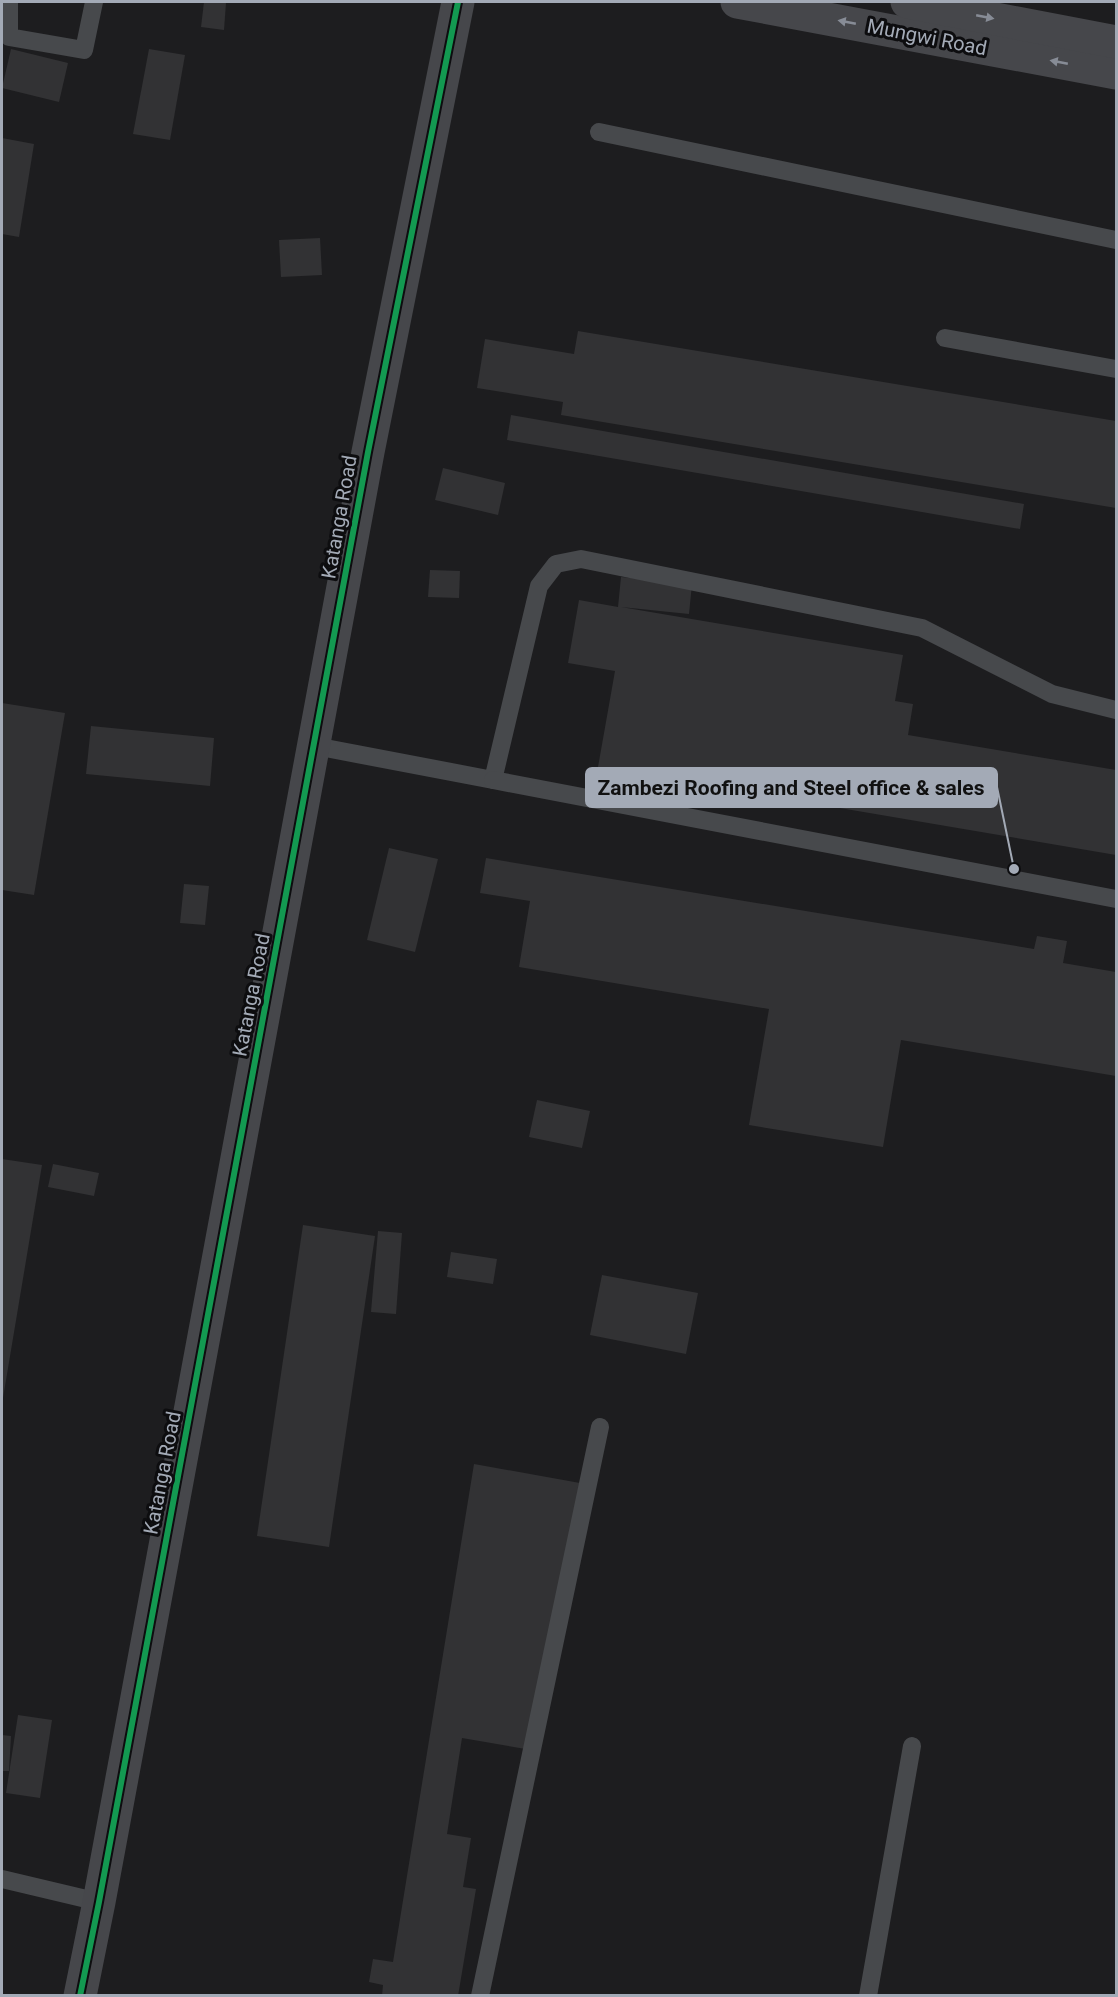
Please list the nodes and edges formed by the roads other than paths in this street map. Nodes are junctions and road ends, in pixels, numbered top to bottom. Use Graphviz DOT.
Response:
graph roads {
  1 [pos="9,2"];
  2 [pos="94,2"];
  3 [pos="458,2"];
  4 [pos="737,2"];
  5 [pos="907,2"];
  6 [pos="887,15"];
  7 [pos="1116,42"];
  8 [pos="1116,73"];
  9 [pos="599,132"];
  10 [pos="1116,240"];
  11 [pos="945,338"];
  12 [pos="1116,369"];
  13 [pos="1116,710"];
  14 [pos="315,746"];
  15 [pos="493,780"];
  16 [pos="1116,898"];
  17 [pos="600,1427"];
  18 [pos="912,1746"];
  19 [pos="2,1879"];
  20 [pos="99,1902"];
  21 [pos="80,1995"];
  22 [pos="480,1995"];
  23 [pos="868,1995"];
  1 -- 2 [label="lane"];
  3 -- 14 [label="street, Katanga Road"];
  6 -- 4 [label="street, Mungwi Road, one-way"];
  5 -- 7 [label="street, Mungwi Road, one-way"];
  8 -- 6 [label="street, Mungwi Road, one-way"];
  9 -- 10 [label="lane"];
  11 -- 12 [label="lane"];
  13 -- 15 [label="lane"];
  14 -- 15 [label="lane"];
  14 -- 20 [label="street, Katanga Road"];
  15 -- 16 [label="lane"];
  17 -- 22 [label="lane"];
  18 -- 23 [label="lane"];
  19 -- 20 [label="lane"];
  20 -- 21 [label="street, Katanga Road"];
}
